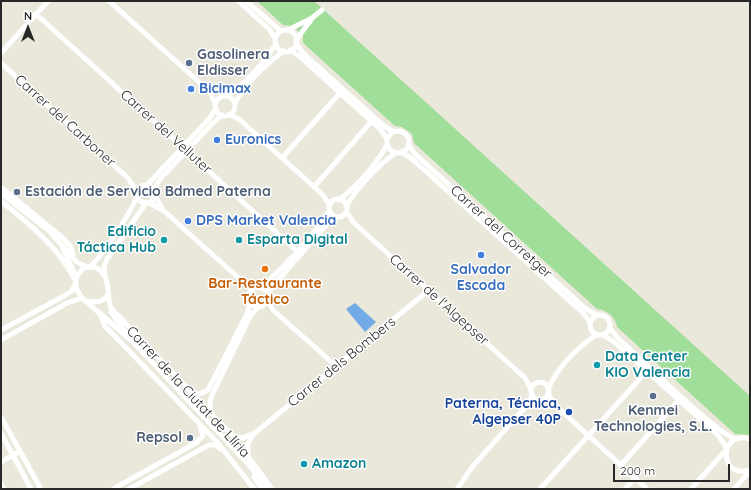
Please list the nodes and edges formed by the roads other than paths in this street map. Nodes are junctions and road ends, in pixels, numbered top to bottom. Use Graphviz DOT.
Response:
graph roads {
  1 [pos="48,1"];
  2 [pos="109,1"];
  3 [pos="238,1"];
  4 [pos="246,1"];
  5 [pos="322,10"];
  6 [pos="36,14"];
  7 [pos="312,18"];
  8 [pos="288,30"];
  9 [pos="281,31"];
  10 [pos="276,38"];
  11 [pos="296,42"];
  12 [pos="276,44"];
  13 [pos="290,50"];
  14 [pos="284,51"];
  15 [pos="1,53"];
  16 [pos="1,63"];
  17 [pos="209,91"];
  18 [pos="340,93"];
  19 [pos="224,96"];
  20 [pos="215,103"];
  21 [pos="234,106"];
  22 [pos="216,109"];
  23 [pos="229,114"];
  24 [pos="222,115"];
  25 [pos="240,120"];
  26 [pos="371,122"];
  27 [pos="394,132"];
  28 [pos="387,139"];
  29 [pos="408,144"];
  30 [pos="387,145"];
  31 [pos="185,149"];
  32 [pos="401,152"];
  33 [pos="395,153"];
  34 [pos="282,158"];
  35 [pos="128,178"];
  36 [pos="144,185"];
  37 [pos="1,187"];
  38 [pos="314,187"];
  39 [pos="1,193"];
  40 [pos="155,193"];
  41 [pos="137,194"];
  42 [pos="322,194"];
  43 [pos="337,200"];
  44 [pos="1,201"];
  45 [pos="148,203"];
  46 [pos="329,208"];
  47 [pos="346,209"];
  48 [pos="164,211"];
  49 [pos="339,217"];
  50 [pos="354,222"];
  51 [pos="55,236"];
  52 [pos="298,252"];
  53 [pos="74,258"];
  54 [pos="88,267"];
  55 [pos="106,276"];
  56 [pos="76,281"];
  57 [pos="242,281"];
  58 [pos="257,288"];
  59 [pos="429,290"];
  60 [pos="267,293"];
  61 [pos="249,294"];
  62 [pos="107,295"];
  63 [pos="82,298"];
  64 [pos="267,300"];
  65 [pos="87,301"];
  66 [pos="250,303"];
  67 [pos="260,306"];
  68 [pos="273,310"];
  69 [pos="99,311"];
  70 [pos="597,315"];
  71 [pos="590,322"];
  72 [pos="610,328"];
  73 [pos="590,329"];
  74 [pos="1,330"];
  75 [pos="596,335"];
  76 [pos="603,335"];
  77 [pos="1,340"];
  78 [pos="584,343"];
  79 [pos="134,344"];
  80 [pos="336,366"];
  81 [pos="647,371"];
  82 [pos="554,376"];
  83 [pos="525,378"];
  84 [pos="540,383"];
  85 [pos="548,391"];
  86 [pos="211,392"];
  87 [pos="532,392"];
  88 [pos="192,393"];
  89 [pos="540,400"];
  90 [pos="679,400"];
  91 [pos="527,405"];
  92 [pos="555,405"];
  93 [pos="210,411"];
  94 [pos="1,417"];
  95 [pos="198,423"];
  96 [pos="255,433"];
  97 [pos="1,434"];
  98 [pos="233,436"];
  99 [pos="589,436"];
  100 [pos="736,439"];
  101 [pos="750,439"];
  102 [pos="727,449"];
  103 [pos="20,451"];
  104 [pos="182,451"];
  105 [pos="239,454"];
  106 [pos="248,454"];
  107 [pos="13,455"];
  108 [pos="228,456"];
  109 [pos="186,458"];
  110 [pos="1,462"];
  111 [pos="621,465"];
  112 [pos="750,470"];
  113 [pos="635,478"];
  114 [pos="1,483"];
  115 [pos="4,489"];
  116 [pos="32,489"];
  117 [pos="41,489"];
  118 [pos="113,489"];
  119 [pos="129,489"];
  120 [pos="254,489"];
  121 [pos="262,489"];
  122 [pos="266,489"];
  123 [pos="272,489"];
  124 [pos="457,489"];
  125 [pos="540,489"];
  126 [pos="625,489"];
  127 [pos="647,489"];
  128 [pos="691,489"];
  129 [pos="734,489"];
  1 -- 6 [label="street"];
  2 -- 17 [label="street"];
  3 -- 10 [label="street"];
  4 -- 9 [label="street"];
  5 -- 7 [label="street"];
  6 -- 15 [label="street"];
  6 -- 31 [label="street, Carrer del Velluter"];
  7 -- 8 [label="street"];
  7 -- 11 [label="street"];
  8 -- 9 [label="street"];
  8 -- 11 [label="street"];
  9 -- 10 [label="street"];
  10 -- 12 [label="street"];
  11 -- 13 [label="street"];
  11 -- 27 [label="street"];
  12 -- 14 [label="street"];
  12 -- 19 [label="street"];
  13 -- 14 [label="street"];
  13 -- 18 [label="street"];
  14 -- 21 [label="street"];
  16 -- 35 [label="street, Carrer del Carboner"];
  17 -- 19 [label="street"];
  17 -- 20 [label="street"];
  18 -- 26 [label="street"];
  18 -- 34 [label="street"];
  19 -- 20 [label="street"];
  19 -- 21 [label="street"];
  20 -- 22 [label="street"];
  21 -- 23 [label="street"];
  21 -- 25 [label="street"];
  22 -- 24 [label="street"];
  22 -- 31 [label="street"];
  23 -- 24 [label="street"];
  23 -- 25 [label="street"];
  24 -- 31 [label="street"];
  25 -- 34 [label="street"];
  26 -- 28 [label="street"];
  26 -- 38 [label="street"];
  27 -- 28 [label="street"];
  27 -- 29 [label="street"];
  28 -- 30 [label="street"];
  29 -- 32 [label="street"];
  29 -- 70 [label="street, Carrer del Corretger"];
  30 -- 33 [label="street"];
  30 -- 43 [label="street"];
  31 -- 36 [label="street"];
  31 -- 40 [label="street, Carrer de la Ciutat de Llíria"];
  31 -- 52 [label="street, Carrer del Velluter"];
  32 -- 33 [label="street"];
  32 -- 71 [label="street, Carrer del Corretger"];
  33 -- 47 [label="street"];
  34 -- 38 [label="street"];
  35 -- 36 [label="street, Carrer del Carboner"];
  35 -- 41 [label="street, Carrer del Carboner"];
  36 -- 40 [label="street, Carrer del Carboner"];
  36 -- 41 [label="street"];
  37 -- 53 [label="street"];
  38 -- 42 [label="street"];
  39 -- 51 [label="street"];
  40 -- 45 [label="street, Carrer de la Ciutat de Llíria"];
  40 -- 48 [label="street"];
  41 -- 45 [label="street"];
  41 -- 54 [label="street"];
  42 -- 43 [label="street"];
  42 -- 46 [label="street"];
  43 -- 46 [label="street"];
  43 -- 47 [label="street"];
  44 -- 56 [label="street"];
  45 -- 48 [label="street"];
  45 -- 55 [label="street, Carrer de la Ciutat de Llíria"];
  46 -- 49 [label="street"];
  46 -- 52 [label="street"];
  47 -- 49 [label="street"];
  47 -- 50 [label="street"];
  48 -- 57 [label="street"];
  49 -- 50 [label="street"];
  49 -- 52 [label="street"];
  50 -- 59 [label="street, Carrer de l'Algepser"];
  51 -- 53 [label="street"];
  51 -- 56 [label="street"];
  52 -- 58 [label="street"];
  52 -- 60 [label="street"];
  53 -- 54 [label="street"];
  54 -- 55 [label="street"];
  54 -- 56 [label="street"];
  55 -- 62 [label="street, Carrer de la Ciutat de Llíria"];
  56 -- 63 [label="street"];
  56 -- 74 [label="street"];
  57 -- 58 [label="street"];
  57 -- 61 [label="street"];
  58 -- 60 [label="street"];
  58 -- 61 [label="street"];
  59 -- 80 [label="street, Carrer dels Bombers"];
  59 -- 83 [label="street, Carrer de l'Algepser"];
  60 -- 64 [label="street"];
  61 -- 66 [label="street"];
  62 -- 65 [label="street"];
  62 -- 79 [label="street, Carrer de la Ciutat de Llíria"];
  62 -- 88 [label="street, Carrer de la Ciutat de Llíria"];
  63 -- 65 [label="street, Carrer de la Ciutat de Llíria"];
  63 -- 77 [label="street"];
  64 -- 67 [label="street"];
  64 -- 68 [label="street"];
  65 -- 69 [label="street, Carrer de la Ciutat de Llíria"];
  66 -- 67 [label="street"];
  66 -- 86 [label="street"];
  67 -- 68 [label="street"];
  67 -- 86 [label="street"];
  68 -- 80 [label="street"];
  69 -- 79 [label="street, Carrer de la Ciutat de Llíria"];
  69 -- 95 [label="street, Carrer de la Ciutat de Llíria"];
  70 -- 71 [label="street"];
  70 -- 72 [label="street"];
  71 -- 73 [label="street"];
  72 -- 76 [label="street"];
  72 -- 100 [label="street"];
  73 -- 75 [label="street"];
  73 -- 78 [label="street"];
  75 -- 76 [label="street"];
  75 -- 78 [label="street"];
  76 -- 81 [label="street"];
  78 -- 82 [label="street"];
  79 -- 105 [label="street, Carrer de la Ciutat de Llíria"];
  80 -- 96 [label="street, Carrer dels Bombers"];
  81 -- 90 [label="street"];
  81 -- 99 [label="street"];
  82 -- 84 [label="street"];
  82 -- 85 [label="street"];
  83 -- 84 [label="street"];
  83 -- 87 [label="street"];
  84 -- 85 [label="street"];
  84 -- 87 [label="street"];
  85 -- 89 [label="street"];
  85 -- 92 [label="street"];
  86 -- 88 [label="street"];
  86 -- 93 [label="street"];
  87 -- 89 [label="street"];
  87 -- 91 [label="street"];
  88 -- 93 [label="street, Carrer de la Ciutat de Llíria"];
  89 -- 91 [label="street"];
  89 -- 92 [label="street"];
  90 -- 102 [label="street"];
  90 -- 111 [label="street"];
  91 -- 124 [label="street"];
  92 -- 99 [label="street"];
  93 -- 98 [label="street, Carrer de la Ciutat de Llíria"];
  94 -- 103 [label="street"];
  95 -- 104 [label="street"];
  95 -- 108 [label="street, Carrer de la Ciutat de Llíria"];
  96 -- 98 [label="street, Carrer dels Bombers"];
  96 -- 106 [label="street, Carrer dels Bombers"];
  97 -- 107 [label="street"];
  98 -- 106 [label="street, Carrer de la Ciutat de Llíria"];
  99 -- 111 [label="street"];
  99 -- 125 [label="street"];
  100 -- 101 [label="street"];
  100 -- 102 [label="street"];
  102 -- 112 [label="street"];
  102 -- 128 [label="street"];
  103 -- 107 [label="street"];
  103 -- 117 [label="street"];
  104 -- 109 [label="street"];
  104 -- 118 [label="street"];
  105 -- 121 [label="street, Carrer de la Ciutat de Llíria"];
  105 -- 122 [label="street, Carrer de la Ciutat de Llíria"];
  106 -- 123 [label="street, Carrer de la Ciutat de Llíria"];
  107 -- 110 [label="street"];
  107 -- 116 [label="street"];
  108 -- 109 [label="street"];
  108 -- 120 [label="street, Carrer de la Ciutat de Llíria"];
  109 -- 119 [label="street"];
  111 -- 113 [label="street"];
  112 -- 129 [label="street"];
  113 -- 126 [label="street"];
  113 -- 127 [label="street"];
  114 -- 115 [label="street"];
}
